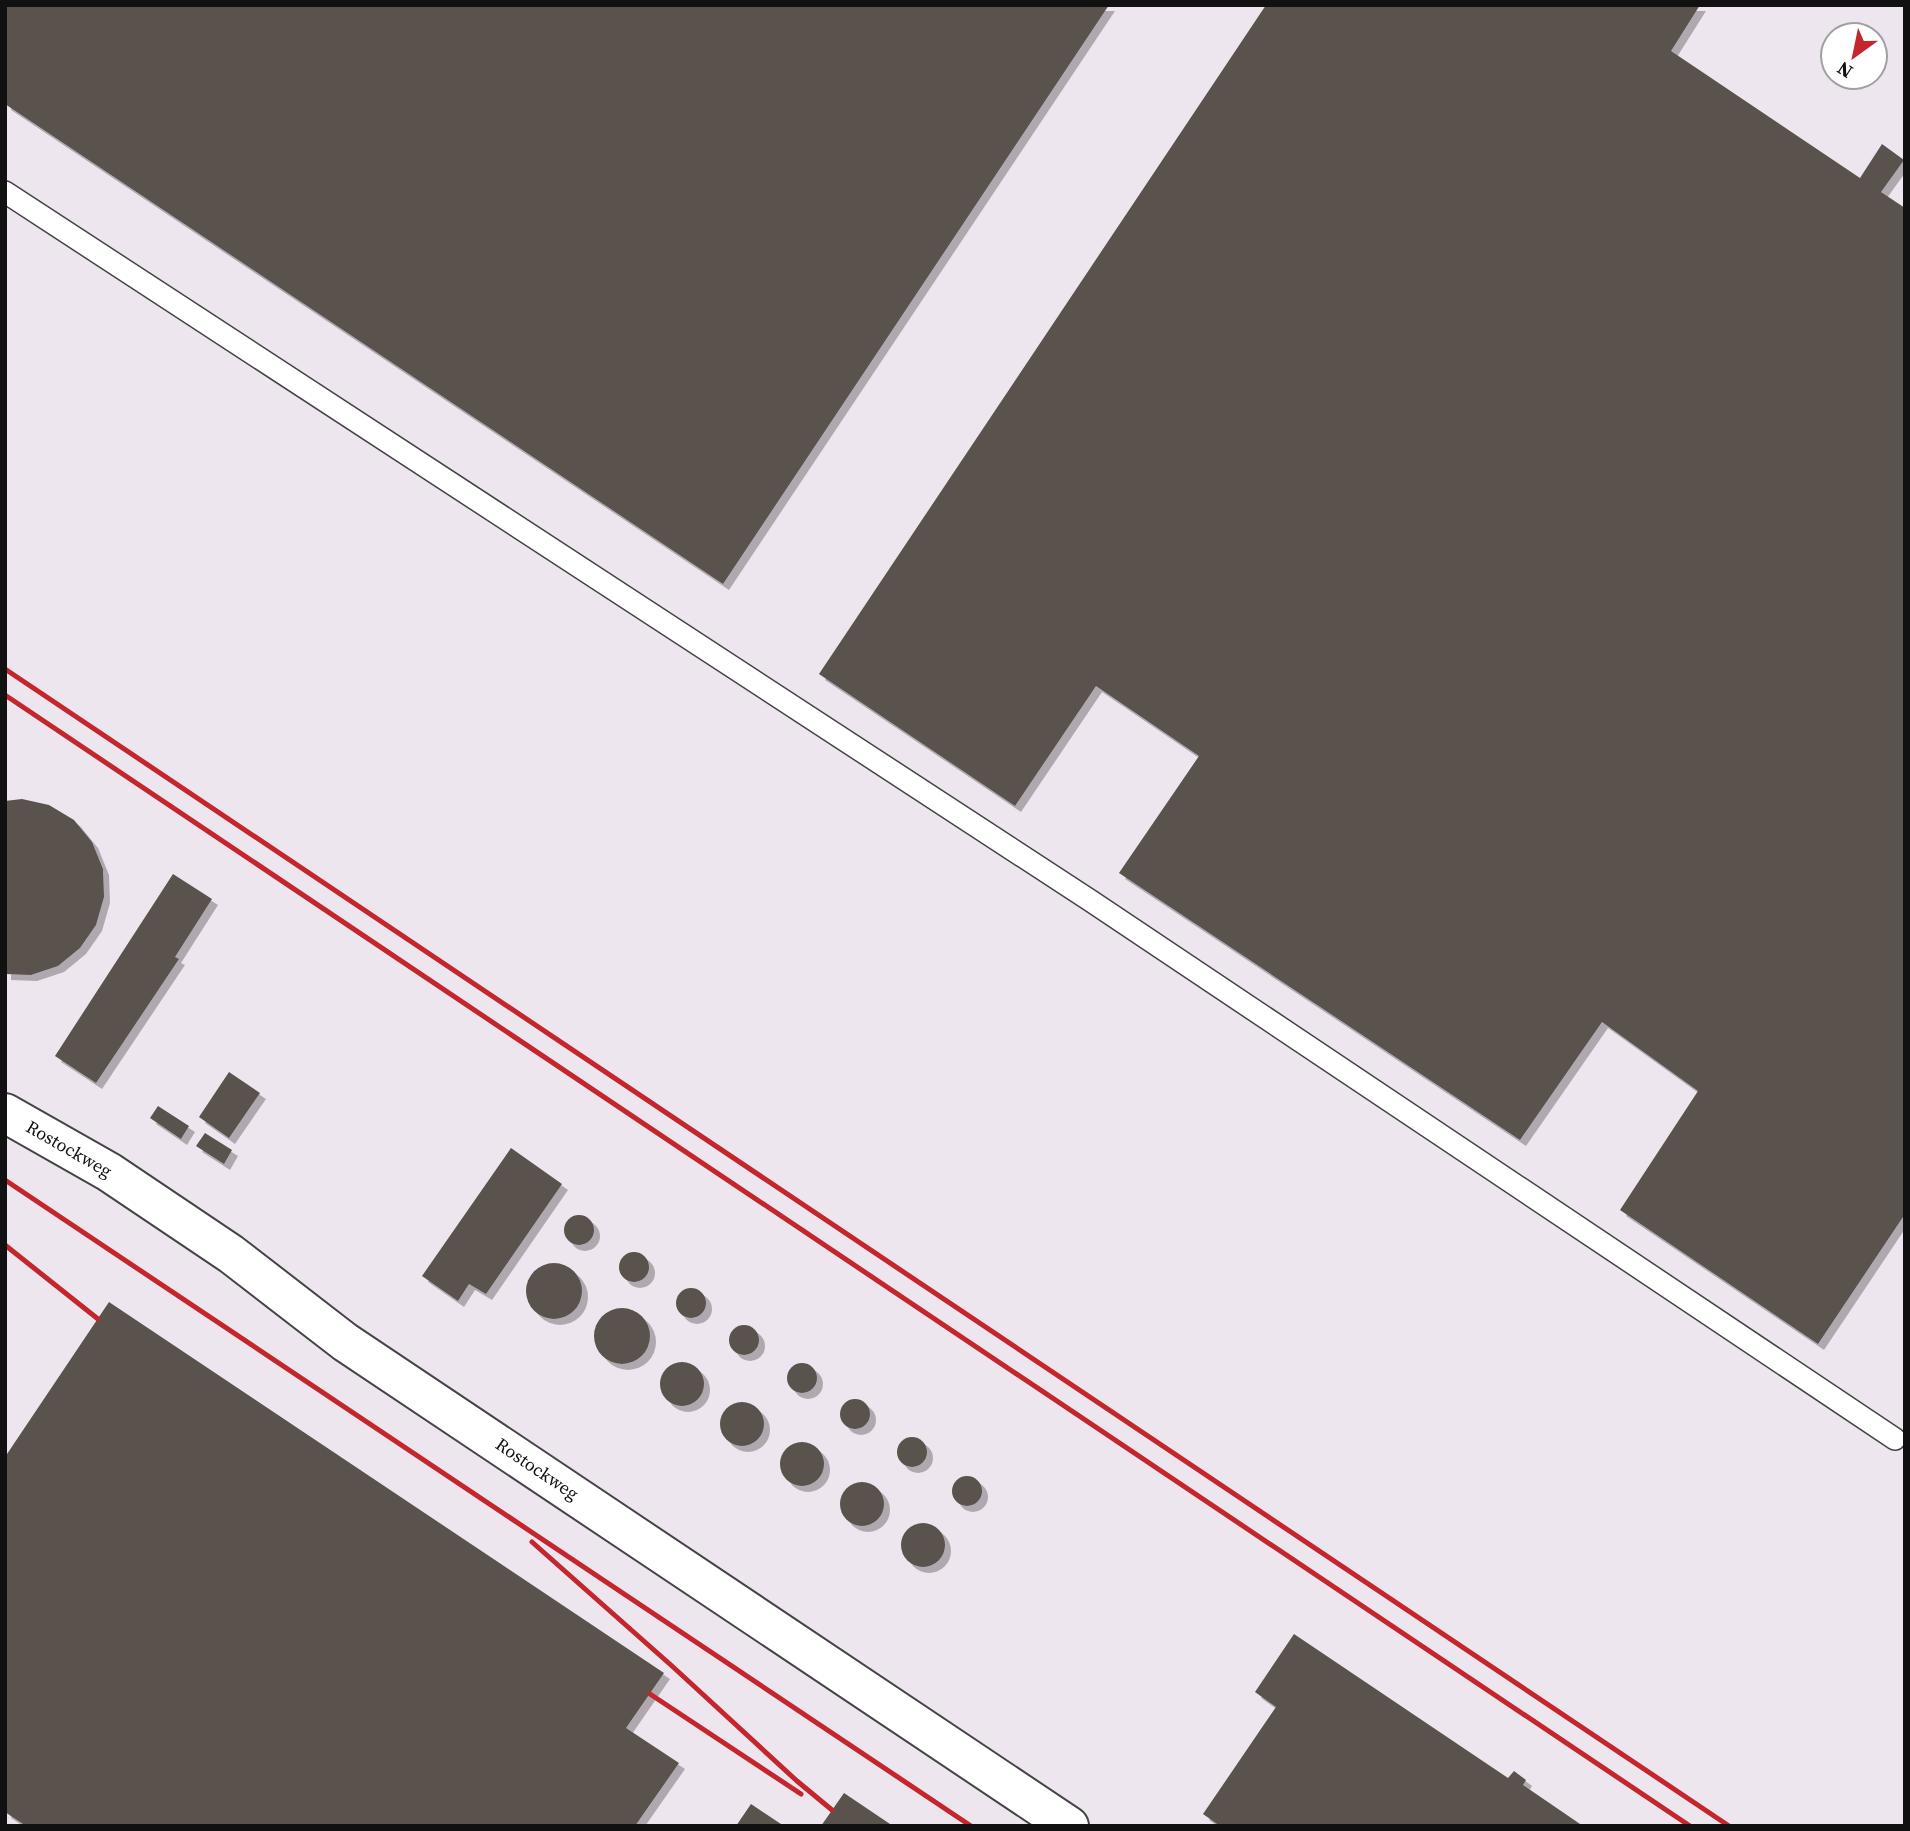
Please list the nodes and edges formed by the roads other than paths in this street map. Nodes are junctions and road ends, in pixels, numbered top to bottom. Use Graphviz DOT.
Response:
graph roads {
  1 [pos="5,192"];
  2 [pos="5,1113"];
  3 [pos="1895,1439"];
  4 [pos="1069,1826"];
  1 -- 3 [label="lane"];
  2 -- 4 [label="street, Rostockweg"];
}
